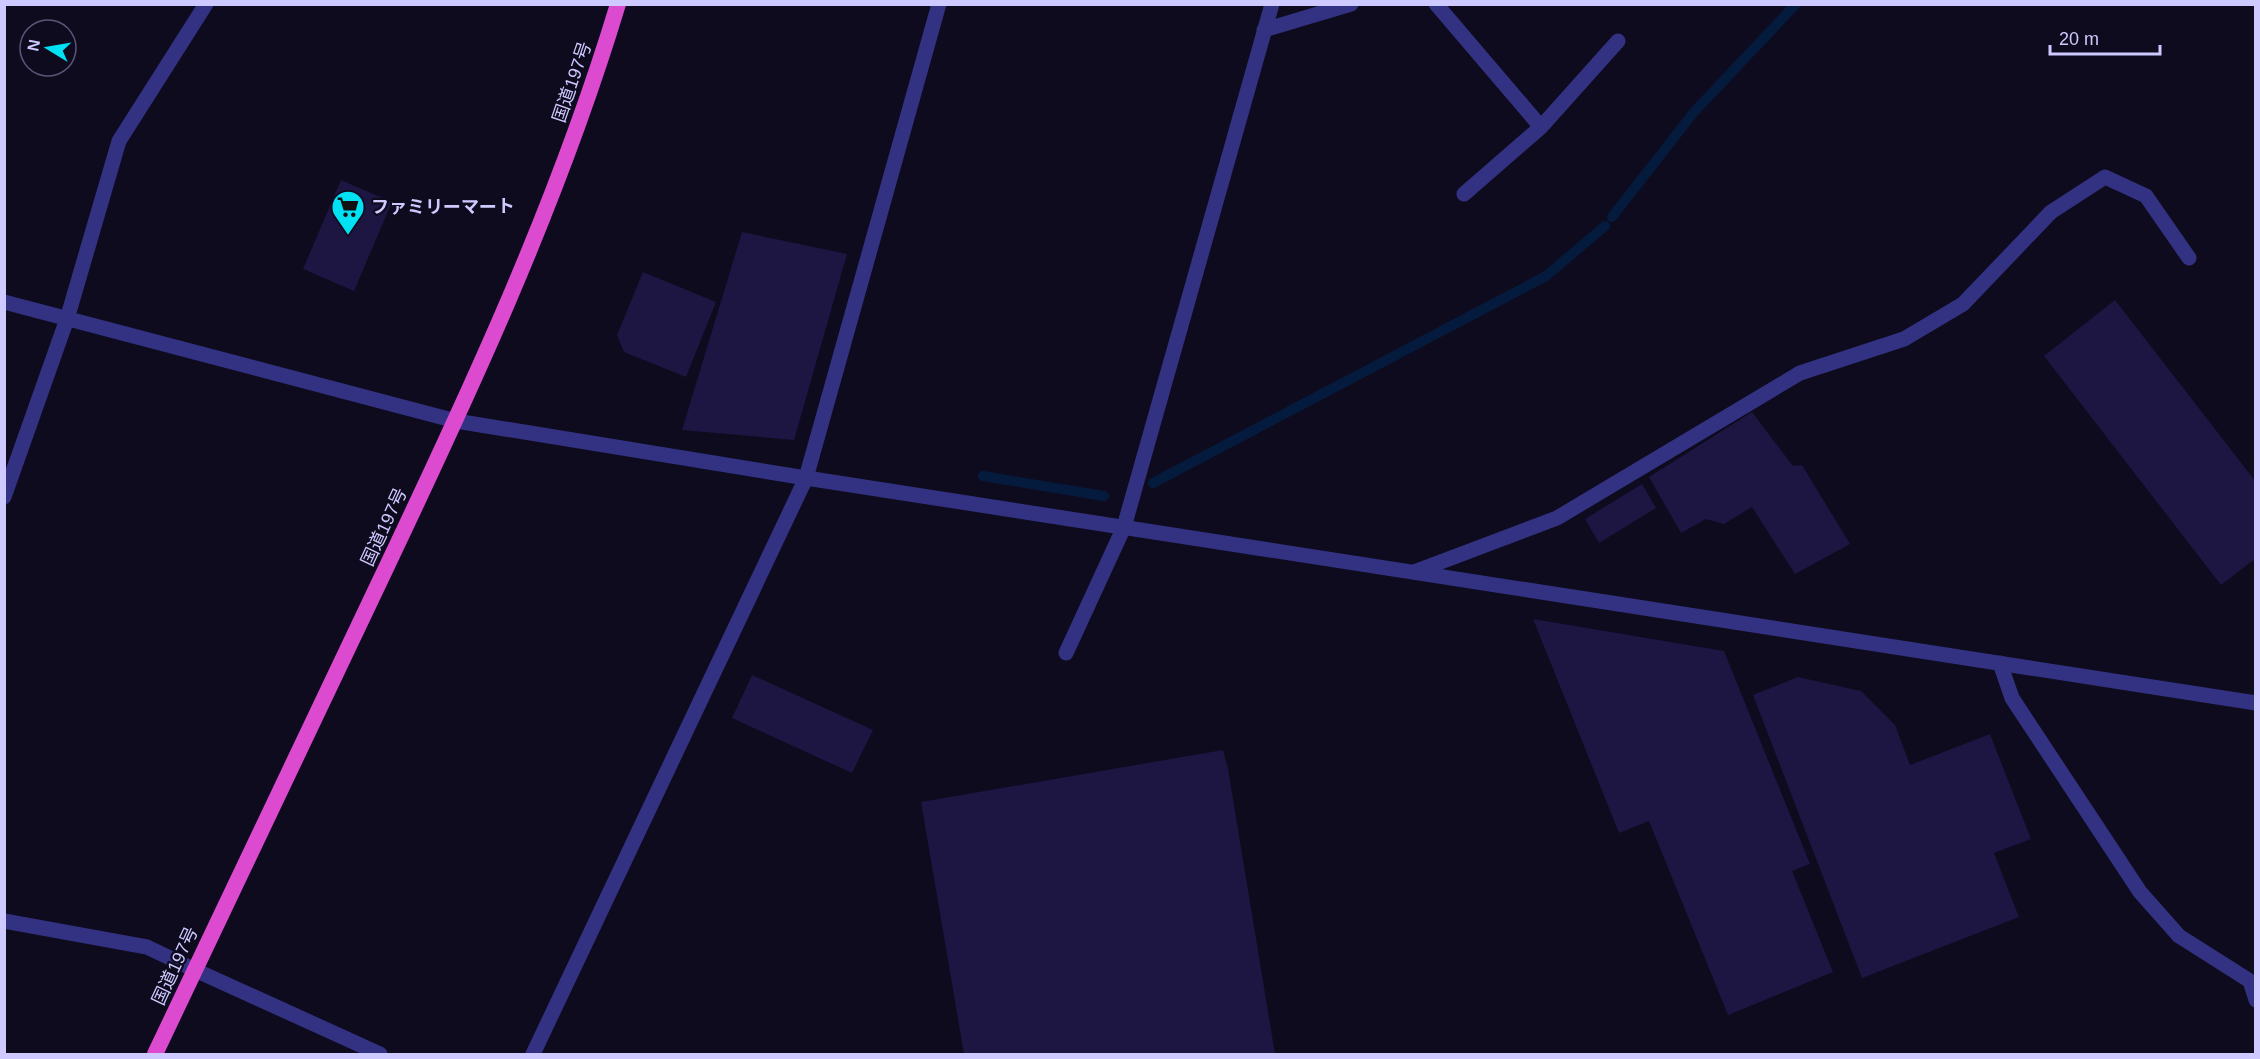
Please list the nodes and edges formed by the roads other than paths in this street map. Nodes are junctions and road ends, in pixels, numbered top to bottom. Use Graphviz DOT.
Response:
graph roads {
  1 [pos="206,4"];
  2 [pos="618,4"];
  3 [pos="939,4"];
  4 [pos="1272,4"];
  5 [pos="1351,4"];
  6 [pos="1436,4"];
  7 [pos="1264,30"];
  8 [pos="1618,41"];
  9 [pos="1541,127"];
  10 [pos="1464,194"];
  11 [pos="2189,258"];
  12 [pos="4,302"];
  13 [pos="68,319"];
  14 [pos="456,421"];
  15 [pos="806,478"];
  16 [pos="4,497"];
  17 [pos="1124,527"];
  18 [pos="1414,572"];
  19 [pos="1066,653"];
  20 [pos="2000,663"];
  21 [pos="2256,703"];
  22 [pos="4,921"];
  23 [pos="195,970"];
  24 [pos="2256,1000"];
  25 [pos="155,1054"];
  26 [pos="380,1054"];
  27 [pos="533,1054"];
  1 -- 13 [label="street"];
  2 -- 14 [label="highway, 国道197号"];
  3 -- 15 [label="street"];
  4 -- 7 [label="street"];
  5 -- 7 [label="street"];
  6 -- 9 [label="street"];
  7 -- 17 [label="street"];
  8 -- 9 [label="street"];
  9 -- 10 [label="street"];
  11 -- 18 [label="street"];
  12 -- 13 [label="street"];
  13 -- 14 [label="street"];
  13 -- 16 [label="street"];
  14 -- 15 [label="street"];
  14 -- 23 [label="highway, 国道197号"];
  15 -- 17 [label="street"];
  15 -- 27 [label="street"];
  17 -- 18 [label="street"];
  17 -- 19 [label="street"];
  18 -- 20 [label="street"];
  20 -- 21 [label="street"];
  20 -- 24 [label="street"];
  22 -- 23 [label="street"];
  23 -- 25 [label="highway, 国道197号"];
  23 -- 26 [label="street"];
}
